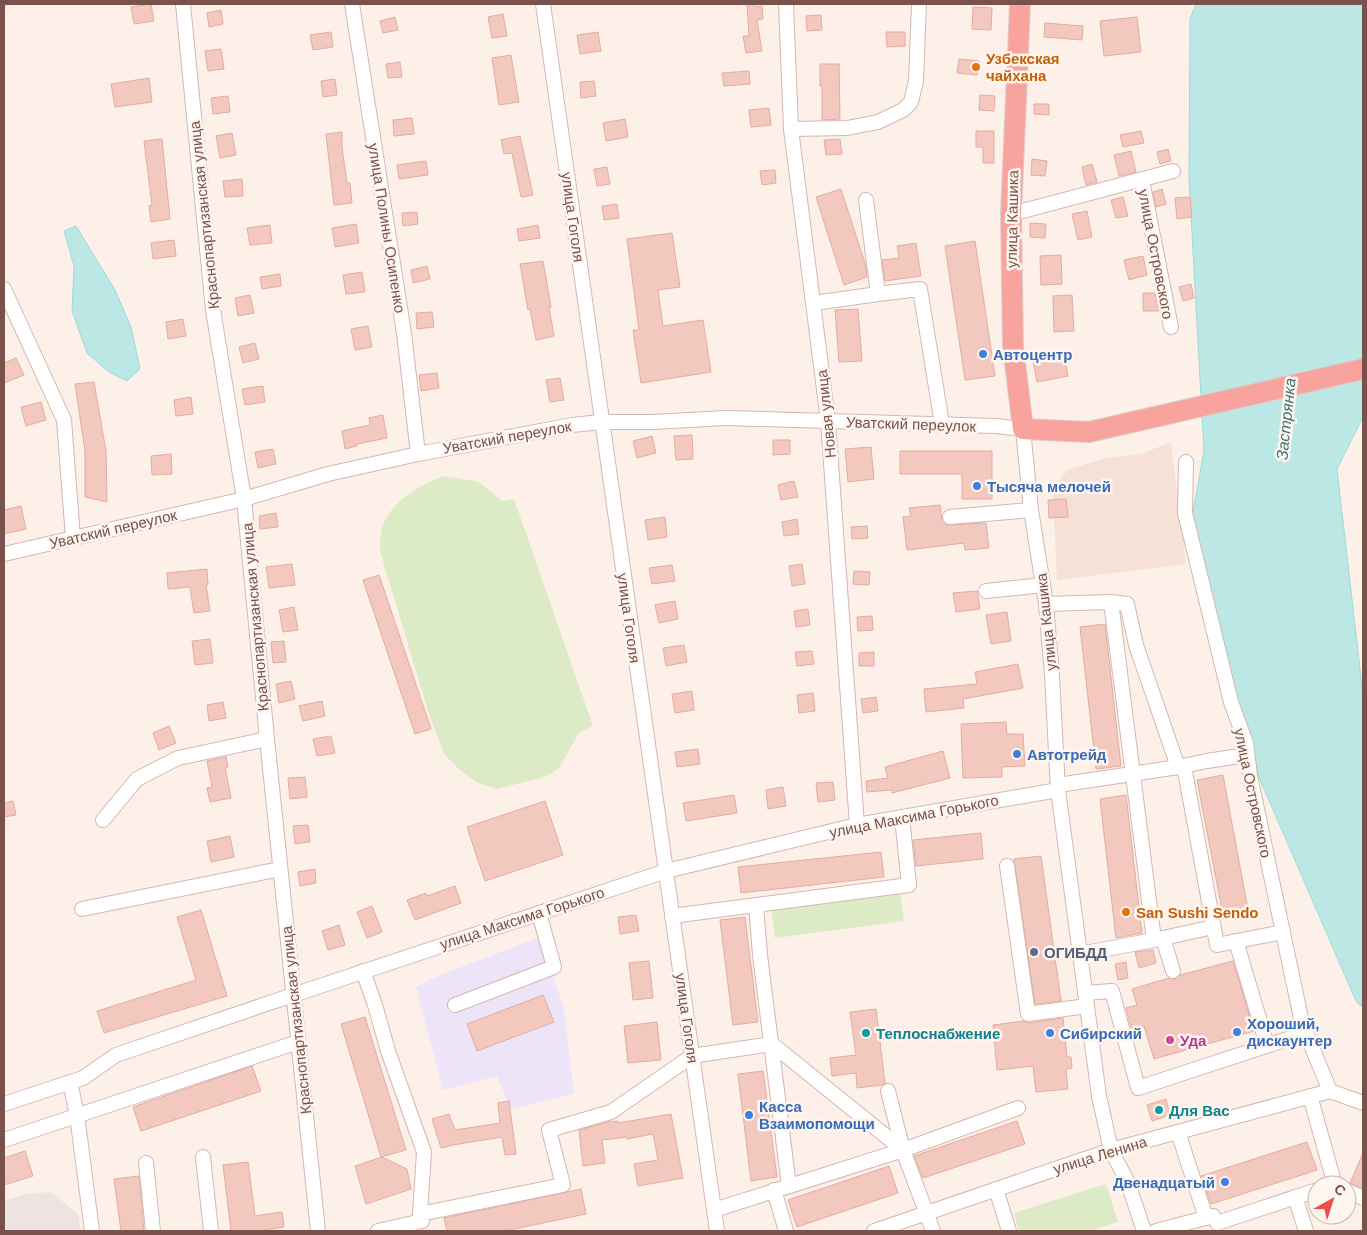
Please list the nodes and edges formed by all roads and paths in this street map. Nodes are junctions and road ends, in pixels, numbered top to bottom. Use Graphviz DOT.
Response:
graph roads {
  1 [pos="183,4"];
  2 [pos="352,4"];
  3 [pos="543,4"];
  4 [pos="786,4"];
  5 [pos="919,4"];
  6 [pos="1020,4"];
  7 [pos="791,128"];
  8 [pos="1173,171"];
  9 [pos="1142,180"];
  10 [pos="866,200"];
  11 [pos="1011,214"];
  12 [pos="4,289"];
  13 [pos="878,294"];
  14 [pos="814,303"];
  15 [pos="1171,327"];
  16 [pos="1363,369"];
  17 [pos="828,421"];
  18 [pos="601,422"];
  19 [pos="942,424"];
  20 [pos="1023,429"];
  21 [pos="418,454"];
  22 [pos="1186,462"];
  23 [pos="244,500"];
  24 [pos="1032,510"];
  25 [pos="950,517"];
  26 [pos="73,538"];
  27 [pos="4,554"];
  28 [pos="1043,585"];
  29 [pos="986,591"];
  30 [pos="1111,602"];
  31 [pos="1046,604"];
  32 [pos="267,739"];
  33 [pos="1247,755"];
  34 [pos="1181,766"];
  35 [pos="1132,774"];
  36 [pos="1058,788"];
  37 [pos="902,817"];
  38 [pos="102,820"];
  39 [pos="857,825"];
  40 [pos="1007,866"];
  41 [pos="280,869"];
  42 [pos="666,871"];
  43 [pos="756,905"];
  44 [pos="82,909"];
  45 [pos="539,913"];
  46 [pos="672,916"];
  47 [pos="1213,927"];
  48 [pos="1283,932"];
  49 [pos="1159,939"];
  50 [pos="1236,941"];
  51 [pos="1080,954"];
  52 [pos="363,971"];
  53 [pos="1173,971"];
  54 [pos="292,995"];
  55 [pos="1086,999"];
  56 [pos="456,1005"];
  57 [pos="1306,1032"];
  58 [pos="298,1042"];
  59 [pos="772,1044"];
  60 [pos="1267,1045"];
  61 [pos="692,1056"];
  62 [pos="70,1082"];
  63 [pos="1330,1091"];
  64 [pos="888,1092"];
  65 [pos="1310,1096"];
  66 [pos="1363,1103"];
  67 [pos="4,1104"];
  68 [pos="1018,1108"];
  69 [pos="76,1115"];
  70 [pos="1178,1132"];
  71 [pos="4,1140"];
  72 [pos="903,1150"];
  73 [pos="1111,1150"];
  74 [pos="203,1157"];
  75 [pos="146,1163"];
  76 [pos="1331,1175"];
  77 [pos="790,1186"];
  78 [pos="996,1189"];
  79 [pos="774,1190"];
  80 [pos="1307,1193"];
  81 [pos="1295,1197"];
  82 [pos="714,1210"];
  83 [pos="926,1214"];
  84 [pos="422,1222"];
  85 [pos="1214,1224"];
  86 [pos="92,1231"];
  87 [pos="153,1231"];
  88 [pos="212,1231"];
  89 [pos="318,1231"];
  90 [pos="378,1231"];
  91 [pos="717,1231"];
  92 [pos="786,1231"];
  93 [pos="878,1231"];
  94 [pos="933,1231"];
  95 [pos="1008,1231"];
  96 [pos="1144,1231"];
  97 [pos="1156,1231"];
  98 [pos="1306,1231"];
  1 -- 23 [label="street, Краснопартизанская улица"];
  2 -- 21 [label="street, улица Полины Осипенко"];
  3 -- 18 [label="street, улица Гоголя"];
  4 -- 7 [label="street, Новая улица"];
  5 -- 7 [label="street"];
  6 -- 11 [label="highway, улица Кашика"];
  7 -- 14 [label="street, Новая улица"];
  8 -- 9 [label="street"];
  9 -- 11 [label="street"];
  9 -- 15 [label="street, улица Островского"];
  10 -- 13 [label="street"];
  11 -- 20 [label="highway, улица Кашика"];
  12 -- 26 [label="street"];
  13 -- 14 [label="street"];
  13 -- 19 [label="street"];
  14 -- 17 [label="street, Новая улица"];
  16 -- 20 [label="highway"];
  17 -- 18 [label="street, Уватский переулок"];
  17 -- 19 [label="street, Уватский переулок"];
  17 -- 39 [label="street, Новая улица"];
  18 -- 21 [label="street, Уватский переулок"];
  18 -- 42 [label="street, улица Гоголя"];
  19 -- 20 [label="street, Уватский переулок"];
  20 -- 24 [label="street, улица Кашика"];
  21 -- 23 [label="street, Уватский переулок"];
  22 -- 33 [label="street, улица Островского"];
  23 -- 26 [label="street, Уватский переулок"];
  23 -- 32 [label="street, Краснопартизанская улица"];
  24 -- 25 [label="street"];
  24 -- 28 [label="street, улица Кашика"];
  26 -- 27 [label="street, Уватский переулок"];
  28 -- 29 [label="street"];
  28 -- 31 [label="street, улица Кашика"];
  30 -- 31 [label="street"];
  30 -- 34 [label="street"];
  30 -- 35 [label="street"];
  31 -- 36 [label="street, улица Кашика"];
  32 -- 38 [label="street"];
  32 -- 41 [label="street, Краснопартизанская улица"];
  33 -- 34 [label="street, улица Максима Горького"];
  33 -- 48 [label="street, улица Островского"];
  34 -- 35 [label="street, улица Максима Горького"];
  34 -- 47 [label="street"];
  35 -- 36 [label="street, улица Максима Горького"];
  35 -- 49 [label="street"];
  36 -- 37 [label="street, улица Максима Горького"];
  36 -- 51 [label="street, улица Кашика"];
  37 -- 39 [label="street, улица Максима Горького"];
  37 -- 43 [label="street"];
  39 -- 42 [label="street, улица Максима Горького"];
  40 -- 55 [label="street"];
  41 -- 44 [label="street"];
  41 -- 54 [label="street, Краснопартизанская улица"];
  42 -- 45 [label="street, улица Максима Горького"];
  42 -- 46 [label="street, улица Гоголя"];
  43 -- 46 [label="street"];
  43 -- 59 [label="street"];
  45 -- 52 [label="street, улица Максима Горького"];
  45 -- 56 [label="street"];
  46 -- 61 [label="street, улица Гоголя"];
  47 -- 49 [label="street"];
  47 -- 50 [label="street"];
  48 -- 50 [label="street"];
  48 -- 57 [label="street, улица Островского"];
  49 -- 51 [label="street"];
  49 -- 53 [label="street"];
  50 -- 60 [label="street"];
  51 -- 55 [label="street, улица Кашика"];
  52 -- 54 [label="street, улица Максима Горького"];
  52 -- 84 [label="street"];
  54 -- 58 [label="street, Краснопартизанская улица"];
  54 -- 62 [label="street, улица Максима Горького"];
  55 -- 60 [label="street"];
  55 -- 73 [label="street, улица Кашика"];
  57 -- 60 [label="street"];
  57 -- 63 [label="street, улица Островского"];
  58 -- 69 [label="street"];
  58 -- 89 [label="street, Краснопартизанская улица"];
  59 -- 61 [label="street"];
  59 -- 72 [label="street"];
  59 -- 77 [label="street"];
  61 -- 82 [label="street, улица Гоголя"];
  61 -- 84 [label="street"];
  62 -- 67 [label="street, улица Максима Горького"];
  62 -- 69 [label="street"];
  63 -- 65 [label="street, улица Ленина"];
  63 -- 66 [label="street"];
  64 -- 72 [label="street"];
  65 -- 70 [label="street, улица Ленина"];
  65 -- 76 [label="street"];
  68 -- 72 [label="street"];
  69 -- 71 [label="street"];
  69 -- 86 [label="street"];
  70 -- 73 [label="street, улица Ленина"];
  70 -- 85 [label="street"];
  72 -- 77 [label="street"];
  72 -- 83 [label="street"];
  73 -- 78 [label="street, улица Ленина"];
  73 -- 96 [label="street, улица Кашика"];
  74 -- 88 [label="street"];
  75 -- 87 [label="street"];
  77 -- 79 [label="street"];
  78 -- 83 [label="street, улица Ленина"];
  78 -- 95 [label="street"];
  79 -- 82 [label="street"];
  79 -- 92 [label="street"];
  80 -- 81 [label="street"];
  81 -- 85 [label="street"];
  81 -- 98 [label="street"];
  82 -- 91 [label="street, улица Гоголя"];
  83 -- 93 [label="street, улица Ленина"];
  83 -- 94 [label="street"];
  84 -- 90 [label="street"];
  85 -- 97 [label="street"];
}
